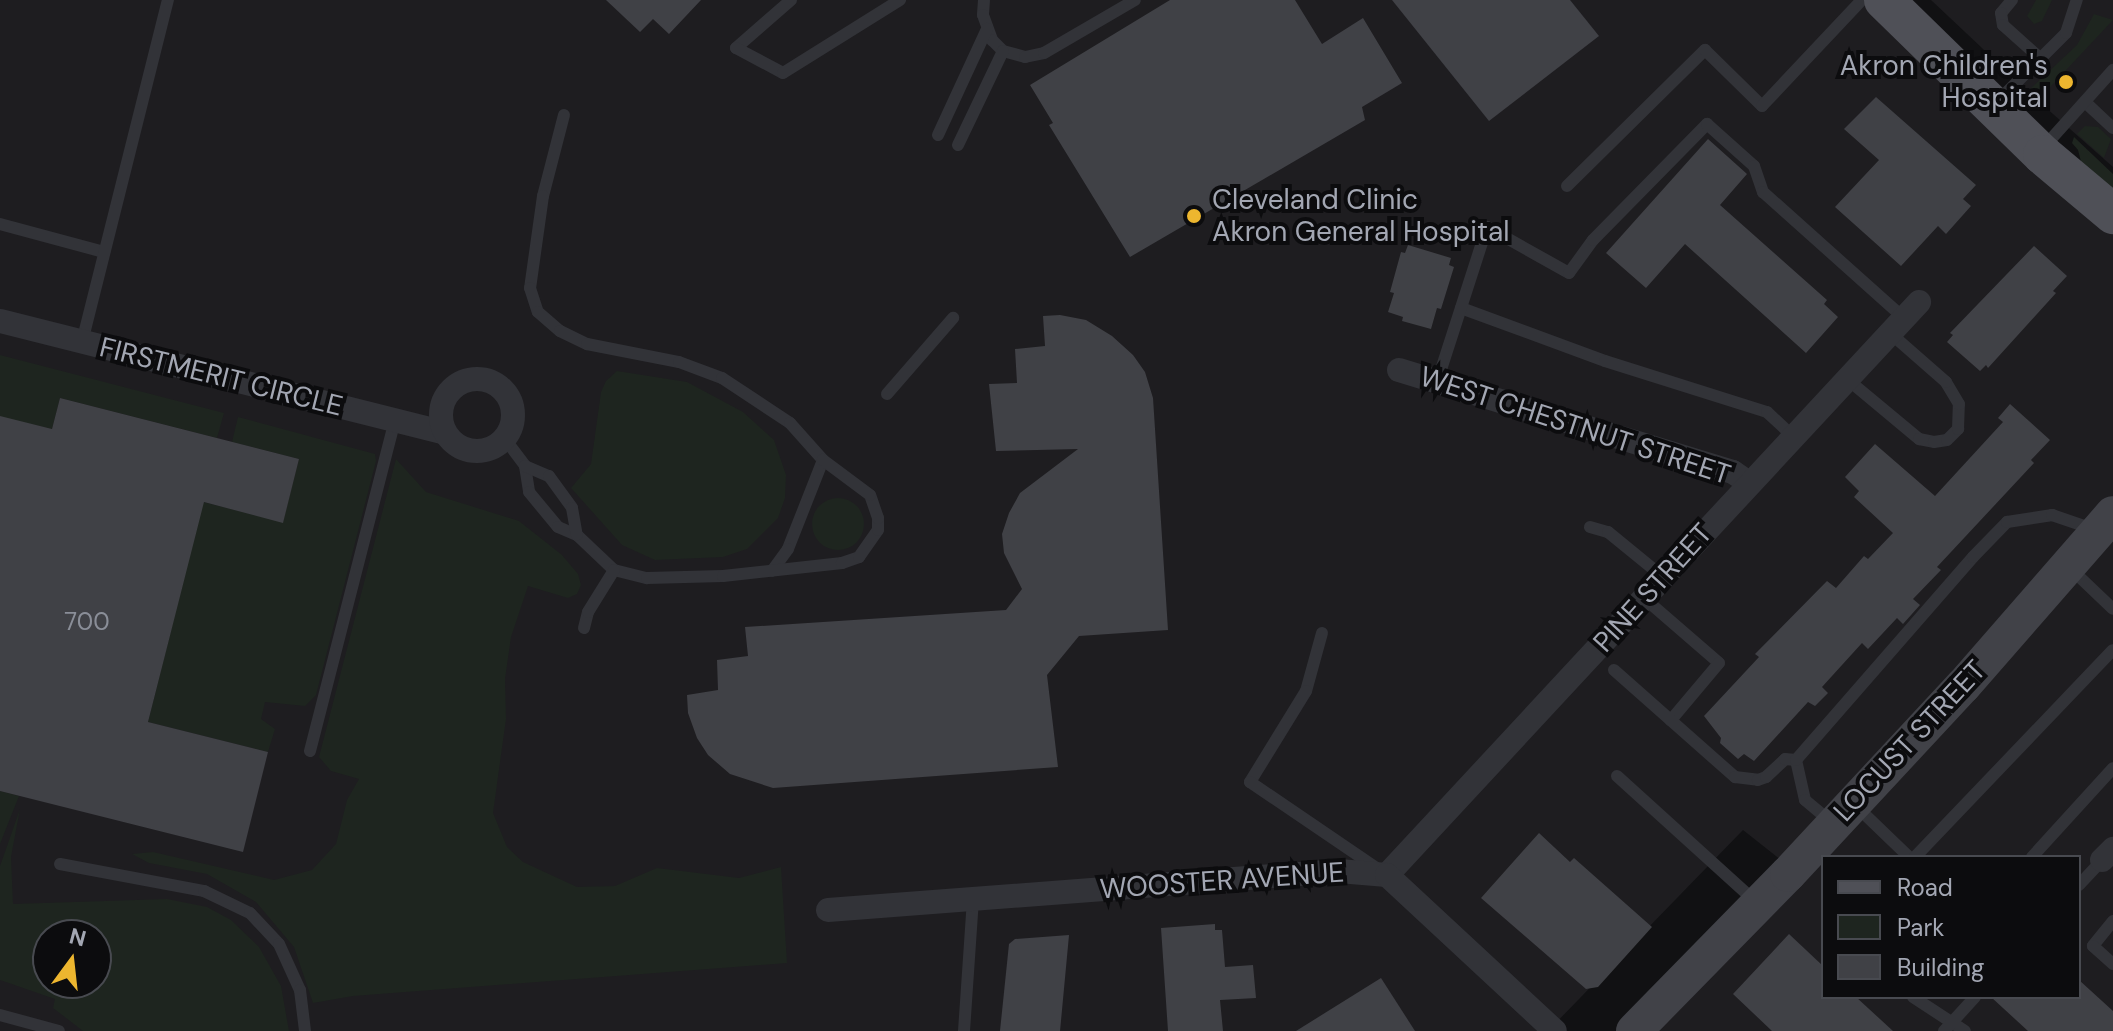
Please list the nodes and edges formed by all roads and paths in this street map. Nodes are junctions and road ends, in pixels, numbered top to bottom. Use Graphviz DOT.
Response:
graph roads {
  1 [pos="168,0"];
  2 [pos="791,0"];
  3 [pos="900,0"];
  4 [pos="984,0"];
  5 [pos="1135,0"];
  6 [pos="1862,0"];
  7 [pos="1884,0"];
  8 [pos="2012,0"];
  9 [pos="2077,0"];
  10 [pos="987,29"];
  11 [pos="1003,51"];
  12 [pos="2041,59"];
  13 [pos="2113,70"];
  14 [pos="2085,102"];
  15 [pos="1993,105"];
  16 [pos="564,115"];
  17 [pos="2113,128"];
  18 [pos="938,135"];
  19 [pos="958,145"];
  20 [pos="2040,152"];
  21 [pos="1567,186"];
  22 [pos="2113,214"];
  23 [pos="0,224"];
  24 [pos="104,252"];
  25 [pos="1461,308"];
  26 [pos="1904,317"];
  27 [pos="953,318"];
  28 [pos="0,321"];
  29 [pos="82,342"];
  30 [pos="1399,370"];
  31 [pos="1847,379"];
  32 [pos="1437,382"];
  33 [pos="887,394"];
  34 [pos="395,420"];
  35 [pos="442,432"];
  36 [pos="1793,436"];
  37 [pos="505,439"];
  38 [pos="823,460"];
  39 [pos="525,466"];
  40 [pos="1749,483"];
  41 [pos="2106,523"];
  42 [pos="1590,527"];
  43 [pos="577,535"];
  44 [pos="2068,566"];
  45 [pos="614,570"];
  46 [pos="772,571"];
  47 [pos="1663,577"];
  48 [pos="1644,598"];
  49 [pos="2113,609"];
  50 [pos="584,628"];
  51 [pos="1322,633"];
  52 [pos="2113,650"];
  53 [pos="1614,670"];
  54 [pos="1671,720"];
  55 [pos="310,751"];
  56 [pos="1796,760"];
  57 [pos="2113,768"];
  58 [pos="1617,776"];
  59 [pos="1843,813"];
  60 [pos="1909,855"];
  61 [pos="1914,855"];
  62 [pos="2034,855"];
  63 [pos="2108,855"];
  64 [pos="60,864"];
  65 [pos="1387,875"];
  66 [pos="2081,883"];
  67 [pos="973,898"];
  68 [pos="1758,904"];
  69 [pos="828,910"];
  70 [pos="2113,921"];
  71 [pos="2113,964"];
  72 [pos="1916,999"];
  73 [pos="1973,999"];
  74 [pos="0,1015"];
  75 [pos="1953,1020"];
  76 [pos="59,1031"];
  77 [pos="305,1031"];
  78 [pos="964,1031"];
  79 [pos="1555,1031"];
  80 [pos="1634,1031"];
  81 [pos="1944,1031"];
  82 [pos="1965,1031"];
  1 -- 24 [label="lane"];
  2 -- 3 [label="lane"];
  4 -- 10 [label="lane"];
  5 -- 11 [label="lane"];
  6 -- 21 [label="lane"];
  7 -- 15 [label="main road"];
  8 -- 12 [label="lane"];
  9 -- 12 [label="lane"];
  10 -- 11 [label="lane"];
  10 -- 18 [label="lane"];
  11 -- 19 [label="lane"];
  12 -- 15 [label="lane"];
  13 -- 14 [label="lane"];
  14 -- 17 [label="lane"];
  14 -- 20 [label="lane"];
  15 -- 20 [label="main road"];
  16 -- 38 [label="lane"];
  20 -- 22 [label="main road"];
  23 -- 24 [label="lane"];
  24 -- 29 [label="lane"];
  25 -- 26 [label="lane"];
  25 -- 32 [label="lane"];
  25 -- 36 [label="lane"];
  26 -- 31 [label="street, PINE STREET"];
  26 -- 31 [label="lane"];
  27 -- 33 [label="lane"];
  28 -- 29 [label="street, FIRSTMERIT CIRCLE"];
  29 -- 34 [label="street, FIRSTMERIT CIRCLE"];
  30 -- 32 [label="street, WEST CHESTNUT STREET"];
  31 -- 36 [label="street, PINE STREET"];
  32 -- 40 [label="street, WEST CHESTNUT STREET"];
  34 -- 35 [label="street, FIRSTMERIT CIRCLE"];
  34 -- 55 [label="lane"];
  35 -- 37 [label="street, FIRSTMERIT CIRCLE"];
  35 -- 37 [label="street"];
  36 -- 40 [label="street, PINE STREET"];
  37 -- 39 [label="lane"];
  38 -- 46 [label="lane"];
  38 -- 46 [label="lane"];
  39 -- 43 [label="lane"];
  39 -- 43 [label="lane"];
  40 -- 47 [label="street, PINE STREET"];
  41 -- 44 [label="main road, LOCUST STREET"];
  41 -- 56 [label="lane"];
  42 -- 47 [label="lane"];
  43 -- 45 [label="lane"];
  44 -- 49 [label="lane"];
  44 -- 59 [label="main road, LOCUST STREET"];
  45 -- 46 [label="lane"];
  45 -- 50 [label="lane"];
  47 -- 48 [label="street, PINE STREET"];
  48 -- 54 [label="lane"];
  48 -- 65 [label="street, PINE STREET"];
  51 -- 65 [label="lane"];
  52 -- 61 [label="lane"];
  53 -- 54 [label="lane"];
  54 -- 56 [label="lane"];
  56 -- 59 [label="lane"];
  57 -- 62 [label="lane"];
  58 -- 68 [label="lane"];
  59 -- 60 [label="lane"];
  59 -- 68 [label="main road, LOCUST STREET"];
  63 -- 66 [label="lane"];
  64 -- 77 [label="lane"];
  65 -- 67 [label="street, WOOSTER AVENUE"];
  65 -- 79 [label="street"];
  67 -- 69 [label="street, WOOSTER AVENUE"];
  67 -- 78 [label="lane"];
  68 -- 80 [label="main road, LOCUST STREET"];
  70 -- 71 [label="lane"];
  72 -- 75 [label="lane"];
  73 -- 75 [label="lane"];
  74 -- 76 [label="lane"];
  75 -- 81 [label="lane"];
  75 -- 82 [label="lane"];
}
